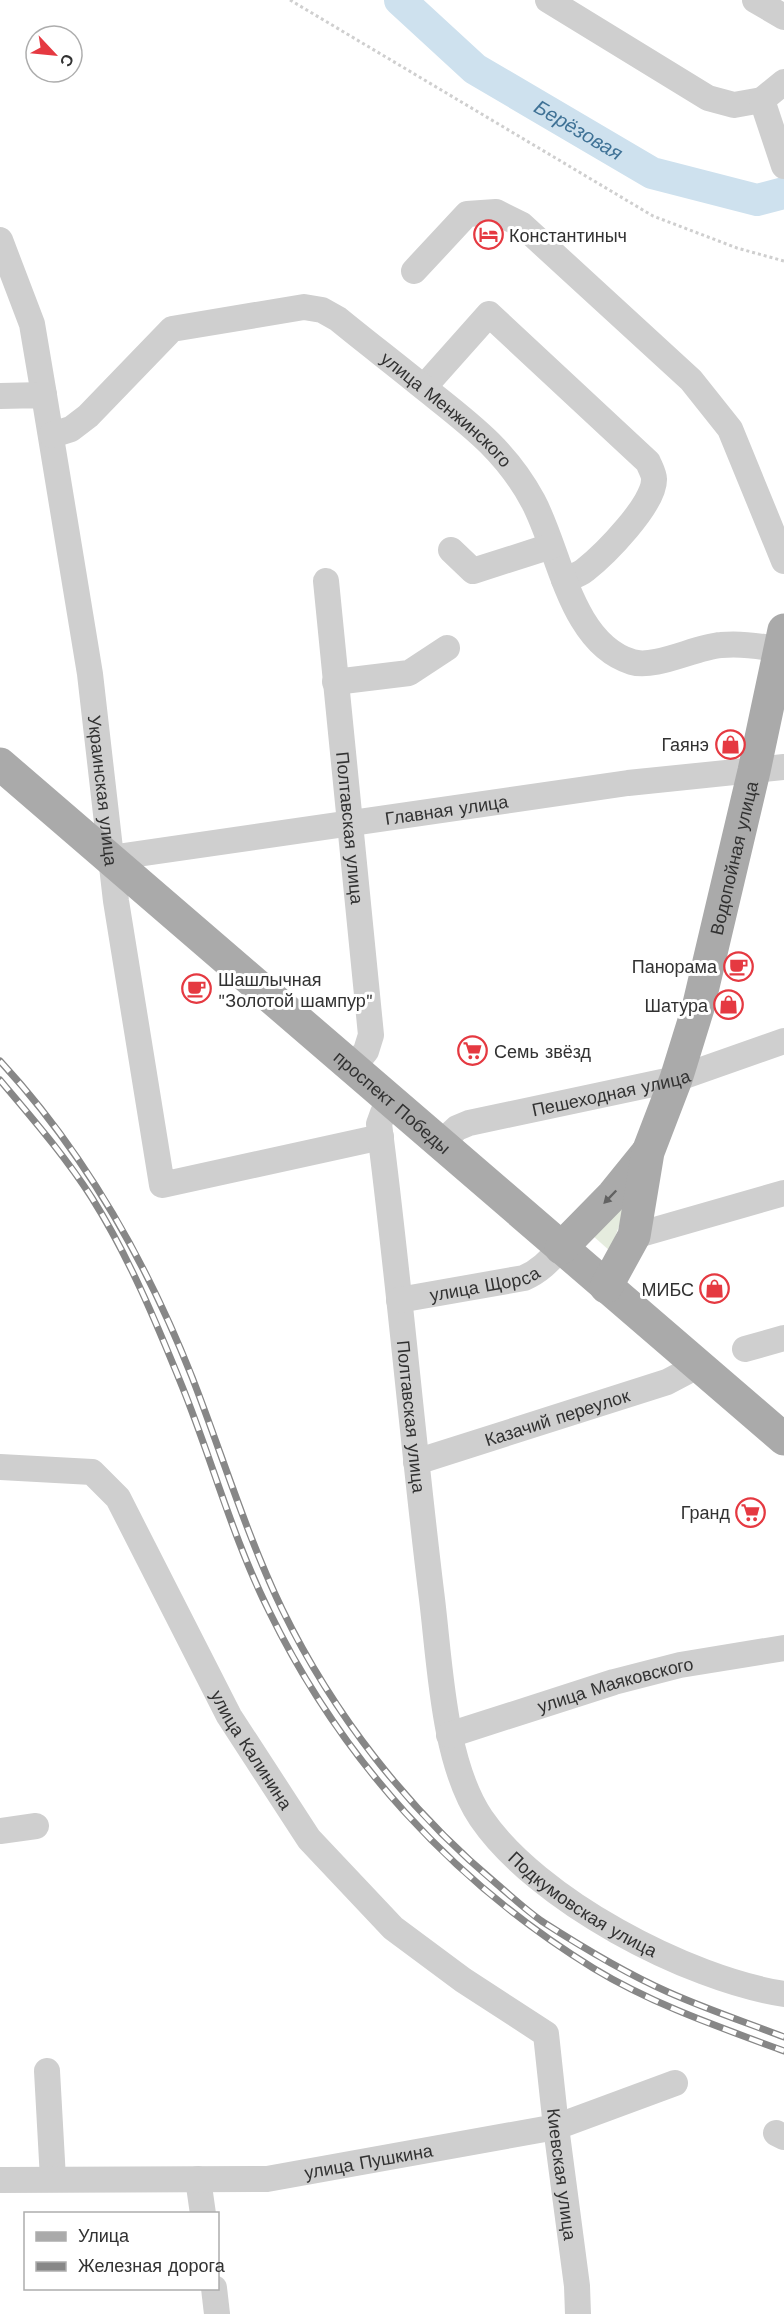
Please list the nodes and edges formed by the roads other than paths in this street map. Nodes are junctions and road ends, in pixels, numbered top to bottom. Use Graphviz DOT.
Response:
graph roads {
  1 [pos="548,0"];
  2 [pos="755,0"];
  3 [pos="784,18"];
  4 [pos="784,82"];
  5 [pos="764,108"];
  6 [pos="784,166"];
  7 [pos="0,240"];
  8 [pos="414,271"];
  9 [pos="424,387"];
  10 [pos="44,395"];
  11 [pos="0,396"];
  12 [pos="52,435"];
  13 [pos="551,546"];
  14 [pos="451,550"];
  15 [pos="784,561"];
  16 [pos="564,580"];
  17 [pos="326,581"];
  18 [pos="782,640"];
  19 [pos="447,648"];
  20 [pos="335,682"];
  21 [pos="0,764"];
  22 [pos="769,769"];
  23 [pos="349,822"];
  24 [pos="110,858"];
  25 [pos="784,1041"];
  26 [pos="352,1067"];
  27 [pos="676,1079"];
  28 [pos="392,1101"];
  29 [pos="381,1137"];
  30 [pos="441,1143"];
  31 [pos="648,1152"];
  32 [pos="784,1193"];
  33 [pos="634,1236"];
  34 [pos="561,1248"];
  35 [pos="606,1287"];
  36 [pos="399,1300"];
  37 [pos="784,1338"];
  38 [pos="744,1349"];
  39 [pos="694,1362"];
  40 [pos="784,1439"];
  41 [pos="416,1462"];
  42 [pos="0,1467"];
  43 [pos="784,1648"];
  44 [pos="449,1736"];
  45 [pos="36,1826"];
  46 [pos="0,1831"];
  47 [pos="784,1994"];
  48 [pos="546,2034"];
  49 [pos="47,2071"];
  50 [pos="675,2083"];
  51 [pos="556,2127"];
  52 [pos="52,2179"];
  53 [pos="198,2179"];
  54 [pos="0,2180"];
  55 [pos="203,2212"];
  56 [pos="214,2290"];
  57 [pos="218,2314"];
  58 [pos="578,2314"];
  1 -- 5 [label="street"];
  2 -- 3 [label="street"];
  4 -- 5 [label="street"];
  5 -- 6 [label="street"];
  7 -- 10 [label="street, Украинская улица"];
  8 -- 15 [label="street"];
  9 -- 12 [label="street, улица Менжинского"];
  9 -- 13 [label="street, улица Менжинского"];
  9 -- 16 [label="street"];
  10 -- 11 [label="street"];
  10 -- 12 [label="street, Украинская улица"];
  12 -- 24 [label="street, Украинская улица"];
  13 -- 14 [label="street"];
  13 -- 16 [label="street, улица Менжинского"];
  16 -- 18 [label="street, улица Менжинского"];
  17 -- 20 [label="street, Полтавская улица"];
  18 -- 22 [label="main road, Водопойная улица"];
  19 -- 20 [label="street"];
  20 -- 23 [label="street, Полтавская улица"];
  21 -- 24 [label="main road, проспект Победы"];
  22 -- 23 [label="street, Главная улица"];
  22 -- 27 [label="main road, Водопойная улица"];
  23 -- 24 [label="street, Главная улица"];
  23 -- 26 [label="street, Полтавская улица"];
  24 -- 26 [label="main road, проспект Победы"];
  24 -- 29 [label="street, Украинская улица"];
  25 -- 27 [label="street, Пешеходная улица"];
  26 -- 28 [label="main road, проспект Победы"];
  27 -- 30 [label="street, Пешеходная улица"];
  27 -- 31 [label="main road, Водопойная улица"];
  28 -- 29 [label="street, Полтавская улица"];
  28 -- 30 [label="main road, проспект Победы"];
  29 -- 36 [label="street, Полтавская улица"];
  30 -- 34 [label="main road, проспект Победы"];
  31 -- 33 [label="main road, Водопойная улица"];
  31 -- 34 [label="main road, Водопойная улица, one-way"];
  32 -- 33 [label="street"];
  33 -- 35 [label="main road, Водопойная улица"];
  34 -- 35 [label="main road, проспект Победы"];
  34 -- 36 [label="street, улица Щорса"];
  35 -- 39 [label="main road, проспект Победы"];
  36 -- 41 [label="street, Полтавская улица"];
  37 -- 38 [label="street"];
  39 -- 40 [label="main road, проспект Победы"];
  39 -- 41 [label="street, Казачий переулок"];
  41 -- 44 [label="street, Полтавская улица"];
  42 -- 48 [label="street, улица Калинина"];
  43 -- 44 [label="street, улица Маяковского"];
  44 -- 47 [label="street, Подкумовская улица"];
  45 -- 46 [label="street"];
  48 -- 51 [label="street, Киевская улица"];
  49 -- 52 [label="street"];
  50 -- 51 [label="street, улица Пушкина"];
  51 -- 53 [label="street, улица Пушкина"];
  51 -- 58 [label="street, Киевская улица"];
  52 -- 53 [label="street, улица Пушкина"];
  52 -- 54 [label="street, улица Пушкина"];
  53 -- 55 [label="street"];
  56 -- 57 [label="street"];
}
